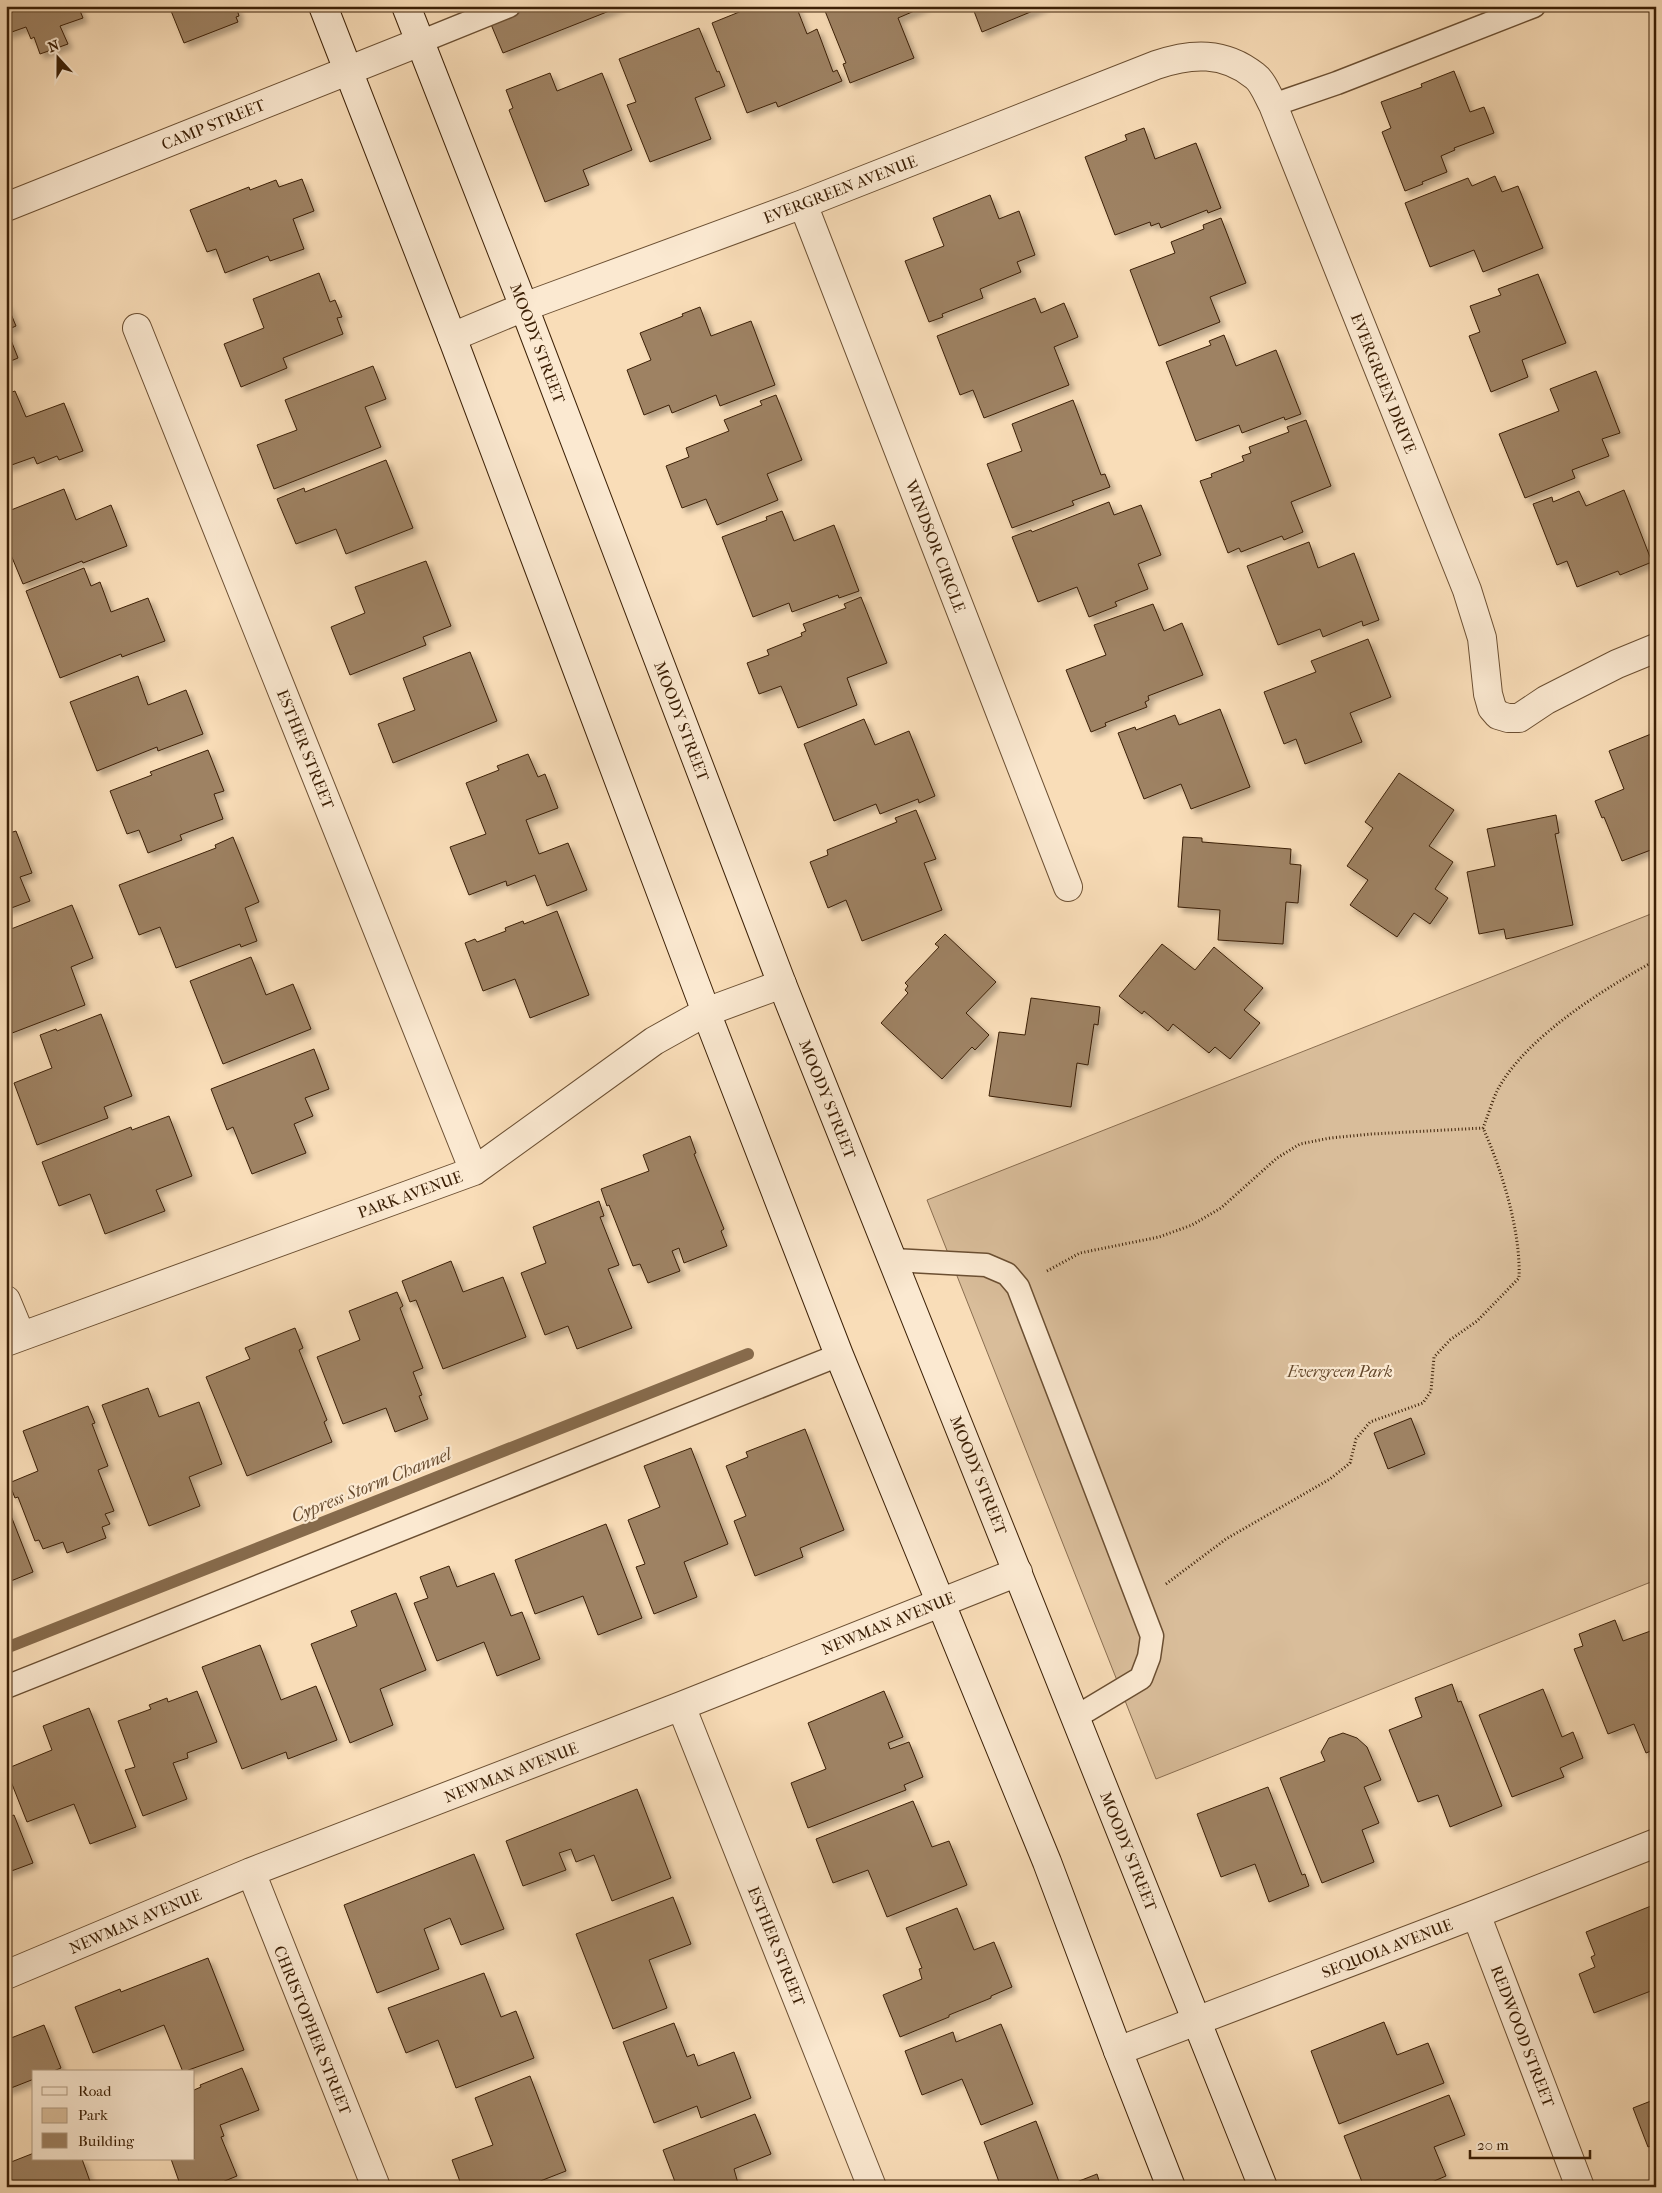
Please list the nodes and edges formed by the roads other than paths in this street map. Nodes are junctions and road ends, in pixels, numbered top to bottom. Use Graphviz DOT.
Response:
graph roads {
  1 [pos="323,6"];
  2 [pos="406,6"];
  3 [pos="509,6"];
  4 [pos="1534,6"];
  5 [pos="420,42"];
  6 [pos="1230,60"];
  7 [pos="347,71"];
  8 [pos="1273,105"];
  9 [pos="803,204"];
  10 [pos="6,207"];
  11 [pos="524,307"];
  12 [pos="137,328"];
  13 [pos="452,337"];
  14 [pos="1656,648"];
  15 [pos="1068,887"];
  16 [pos="782,984"];
  17 [pos="706,1012"];
  18 [pos="474,1171"];
  19 [pos="893,1260"];
  20 [pos="6,1300"];
  21 [pos="13,1339"];
  22 [pos="840,1354"];
  23 [pos="1018,1572"];
  24 [pos="941,1601"];
  25 [pos="6,1687"];
  26 [pos="681,1706"];
  27 [pos="1076,1717"];
  28 [pos="1656,1843"];
  29 [pos="251,1872"];
  30 [pos="1476,1914"];
  31 [pos="6,1975"];
  32 [pos="1197,2021"];
  33 [pos="1118,2051"];
  34 [pos="376,2187"];
  35 [pos="872,2187"];
  36 [pos="1171,2187"];
  37 [pos="1263,2187"];
  38 [pos="1580,2187"];
  1 -- 7 [label="street"];
  2 -- 5 [label="street, MOODY STREET"];
  3 -- 5 [label="lane"];
  4 -- 8 [label="lane"];
  5 -- 7 [label="street, CAMP STREET"];
  5 -- 11 [label="street, MOODY STREET"];
  6 -- 8 [label="street, EVERGREEN DRIVE"];
  6 -- 9 [label="street, EVERGREEN AVENUE"];
  7 -- 10 [label="street, CAMP STREET"];
  7 -- 13 [label="street"];
  8 -- 14 [label="street, EVERGREEN DRIVE"];
  9 -- 11 [label="street, EVERGREEN AVENUE"];
  9 -- 15 [label="street, WINDSOR CIRCLE"];
  11 -- 13 [label="street, EVERGREEN AVENUE"];
  11 -- 16 [label="street, MOODY STREET"];
  12 -- 18 [label="street, ESTHER STREET"];
  13 -- 17 [label="street"];
  16 -- 17 [label="street, PARK AVENUE"];
  16 -- 19 [label="street, MOODY STREET"];
  17 -- 18 [label="street, PARK AVENUE"];
  17 -- 22 [label="street"];
  18 -- 21 [label="street, PARK AVENUE"];
  19 -- 23 [label="street, MOODY STREET"];
  19 -- 27 [label="lane"];
  20 -- 21 [label="street"];
  22 -- 24 [label="street"];
  22 -- 25 [label="lane"];
  23 -- 24 [label="street, NEWMAN AVENUE"];
  23 -- 27 [label="street, MOODY STREET"];
  24 -- 26 [label="street, NEWMAN AVENUE"];
  24 -- 33 [label="street"];
  26 -- 29 [label="street, NEWMAN AVENUE"];
  26 -- 35 [label="street, ESTHER STREET"];
  27 -- 32 [label="street, MOODY STREET"];
  28 -- 30 [label="street, SEQUOIA AVENUE"];
  29 -- 31 [label="street, NEWMAN AVENUE"];
  29 -- 34 [label="street, CHRISTOPHER STREET"];
  30 -- 32 [label="street, SEQUOIA AVENUE"];
  30 -- 38 [label="street, REDWOOD STREET"];
  32 -- 33 [label="street, SEQUOIA AVENUE"];
  32 -- 37 [label="street, MOODY STREET"];
  33 -- 36 [label="street"];
}
